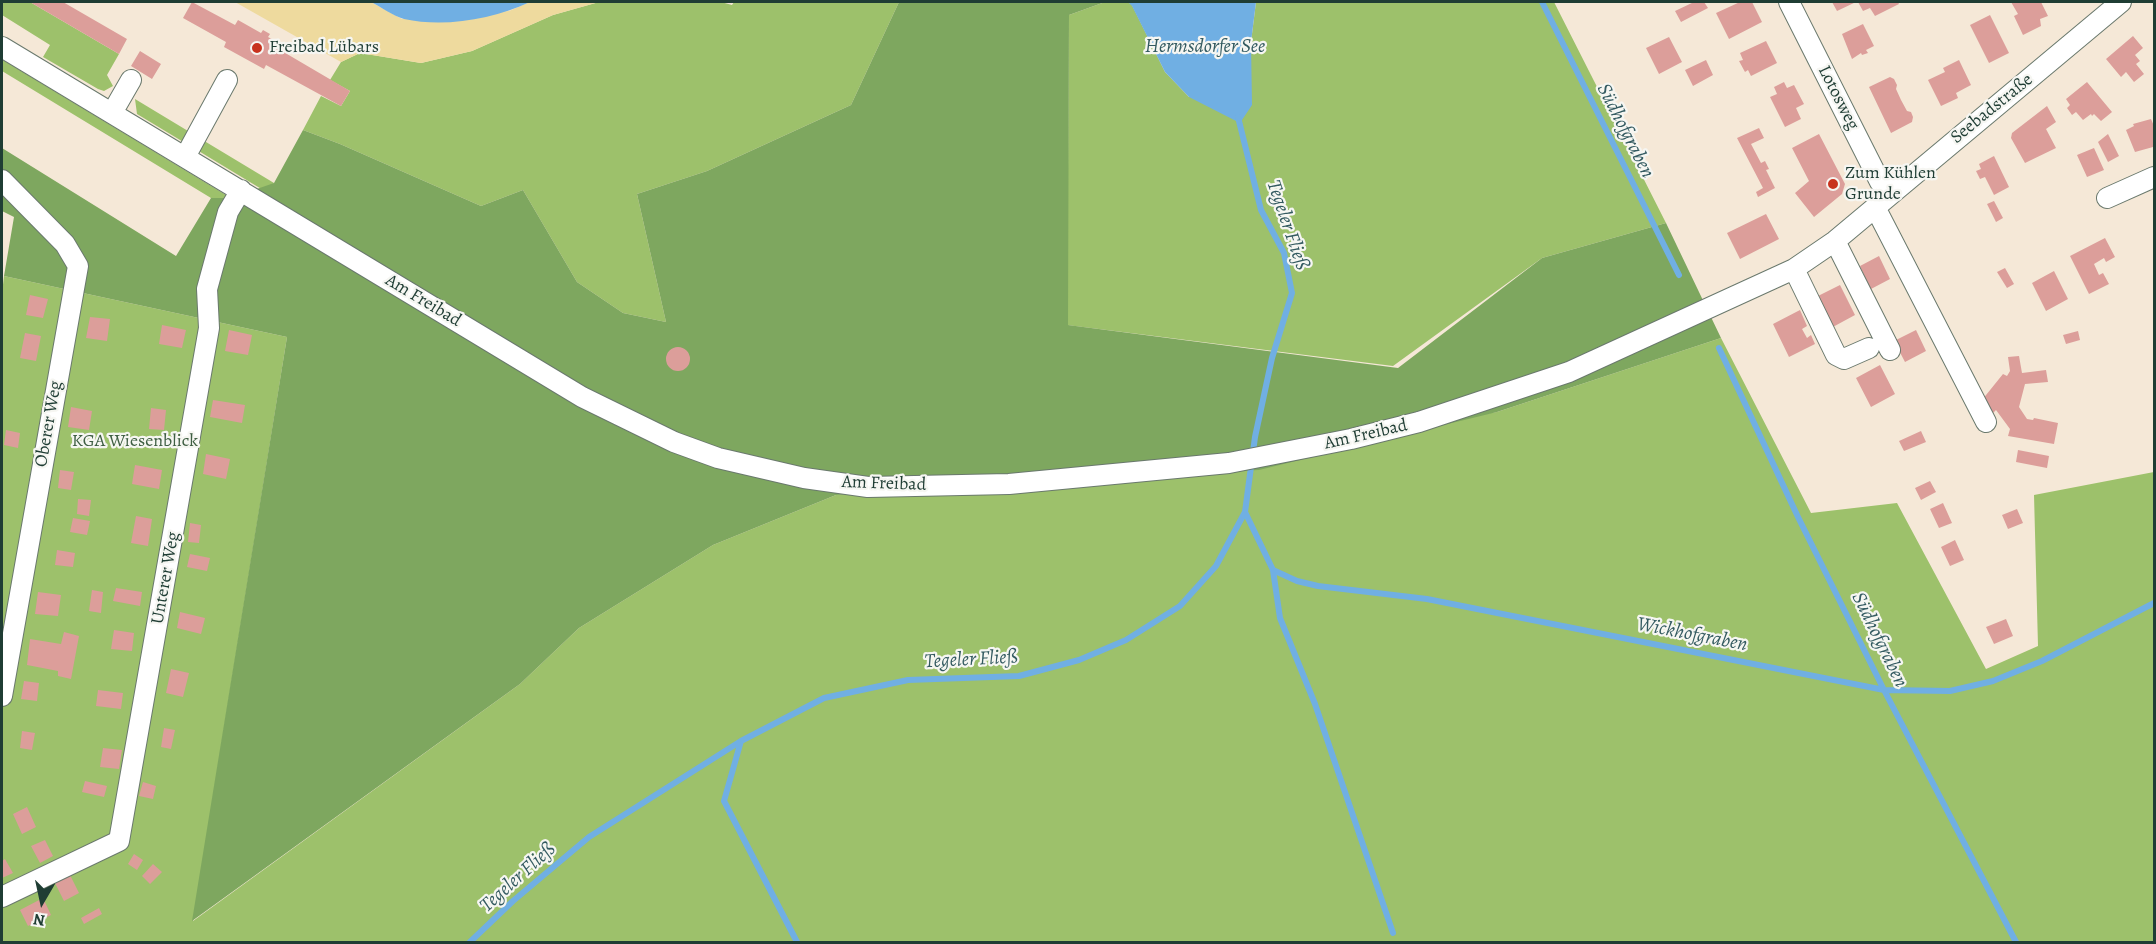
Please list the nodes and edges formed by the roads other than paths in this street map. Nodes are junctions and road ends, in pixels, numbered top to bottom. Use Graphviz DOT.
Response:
graph roads {
  1 [pos="1790,2"];
  2 [pos="2121,2"];
  3 [pos="2,47"];
  4 [pos="131,80"];
  5 [pos="227,80"];
  6 [pos="112,113"];
  7 [pos="184,157"];
  8 [pos="2154,177"];
  9 [pos="2,180"];
  10 [pos="241,190"];
  11 [pos="1891,192"];
  12 [pos="2107,198"];
  13 [pos="1875,207"];
  14 [pos="1835,241"];
  15 [pos="1800,265"];
  16 [pos="1869,348"];
  17 [pos="1890,350"];
  18 [pos="1986,422"];
  19 [pos="2,696"];
  20 [pos="2,897"];
  1 -- 11 [label="street, Lotosweg"];
  2 -- 11 [label="street, Seebadstraße"];
  3 -- 6 [label="street, Am Freibad"];
  4 -- 6 [label="street"];
  5 -- 7 [label="street"];
  6 -- 7 [label="street, Am Freibad"];
  7 -- 10 [label="street, Am Freibad"];
  8 -- 12 [label="street"];
  9 -- 19 [label="street, Oberer Weg"];
  10 -- 15 [label="street, Am Freibad"];
  10 -- 20 [label="street, Unterer Weg"];
  11 -- 13 [label="street, Seebadstraße"];
  13 -- 14 [label="street, Seebadstraße"];
  13 -- 18 [label="street"];
  14 -- 15 [label="street, Seebadstraße"];
  14 -- 17 [label="street"];
  15 -- 16 [label="street"];
}
